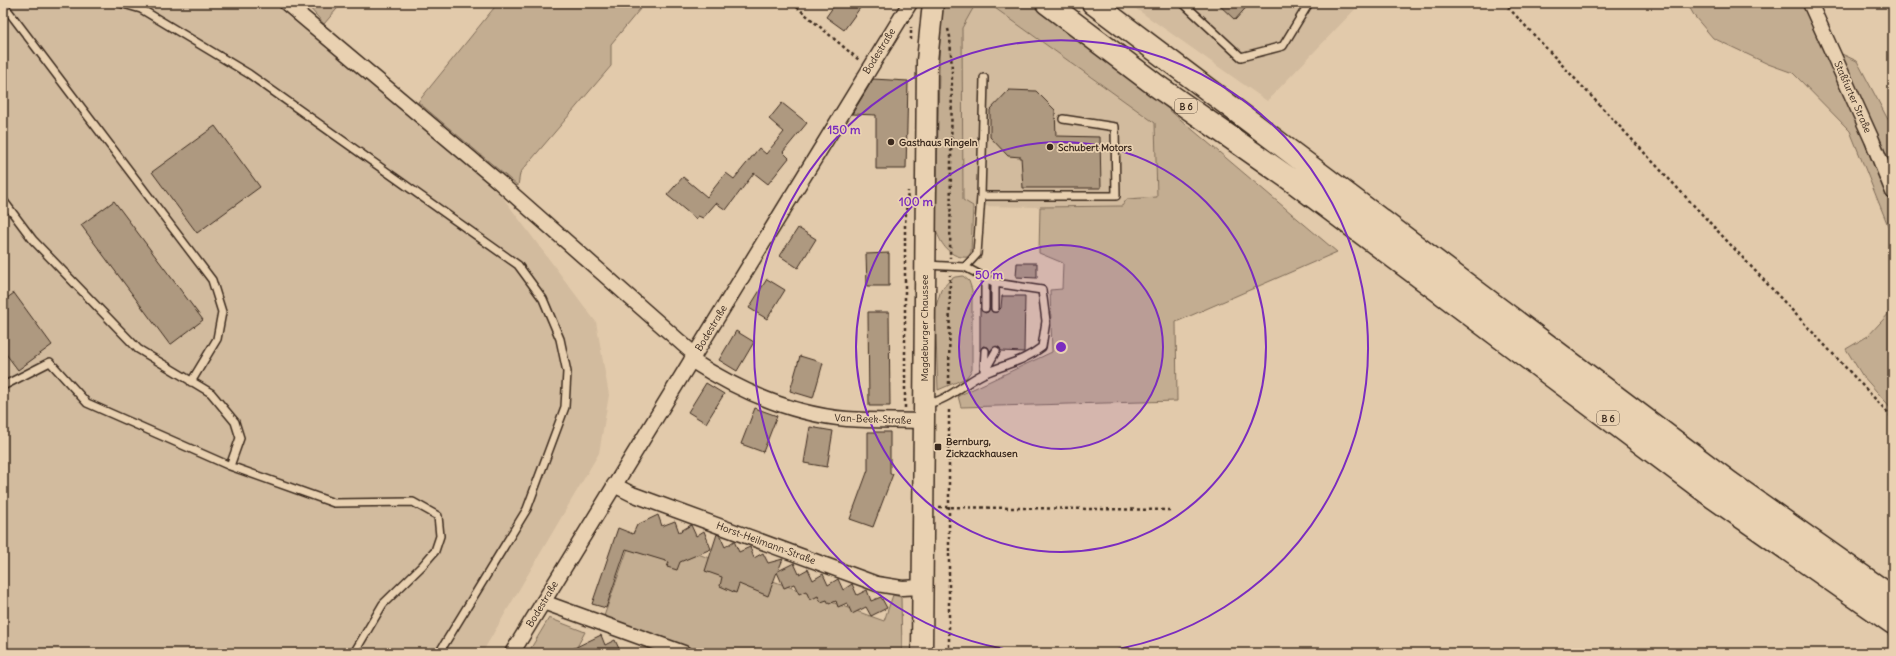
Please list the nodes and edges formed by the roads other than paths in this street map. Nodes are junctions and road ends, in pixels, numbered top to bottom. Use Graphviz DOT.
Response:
graph roads {
  1 [pos="120,3"];
  2 [pos="286,3"];
  3 [pos="910,3"];
  4 [pos="933,3"];
  5 [pos="1047,3"];
  6 [pos="1092,3"];
  7 [pos="1183,3"];
  8 [pos="1309,3"];
  9 [pos="1810,3"];
  10 [pos="3,4"];
  11 [pos="984,78"];
  12 [pos="1063,119"];
  13 [pos="1893,192"];
  14 [pos="981,196"];
  15 [pos="3,200"];
  16 [pos="925,265"];
  17 [pos="965,267"];
  18 [pos="985,278"];
  19 [pos="994,283"];
  20 [pos="985,308"];
  21 [pos="995,308"];
  22 [pos="985,351"];
  23 [pos="996,351"];
  24 [pos="693,358"];
  25 [pos="983,374"];
  26 [pos="192,382"];
  27 [pos="3,386"];
  28 [pos="918,415"];
  29 [pos="230,466"];
  30 [pos="614,485"];
  31 [pos="922,587"];
  32 [pos="1893,598"];
  33 [pos="543,602"];
  34 [pos="1893,623"];
  35 [pos="354,653"];
  36 [pos="439,653"];
  37 [pos="512,653"];
  38 [pos="684,653"];
  39 [pos="922,653"];
  1 -- 36 [label="lane"];
  2 -- 24 [label="street, Van-Beek-Straße"];
  3 -- 24 [label="street, Bodestraße"];
  4 -- 16 [label="main road, Magdeburger Chaussee"];
  5 -- 34 [label="main road, B 6"];
  6 -- 32 [label="main road, B 6"];
  7 -- 8 [label="lane"];
  9 -- 13 [label="street, Staßfurter Straße"];
  10 -- 26 [label="lane"];
  11 -- 14 [label="lane"];
  12 -- 14 [label="lane"];
  14 -- 17 [label="lane"];
  15 -- 26 [label="lane"];
  16 -- 17 [label="lane"];
  16 -- 28 [label="main road, Magdeburger Chaussee"];
  17 -- 18 [label="lane"];
  18 -- 19 [label="lane"];
  18 -- 20 [label="lane"];
  19 -- 21 [label="lane"];
  19 -- 25 [label="lane"];
  22 -- 25 [label="lane"];
  23 -- 25 [label="lane"];
  24 -- 28 [label="street, Van-Beek-Straße"];
  24 -- 30 [label="street, Bodestraße"];
  25 -- 28 [label="lane"];
  26 -- 29 [label="lane"];
  27 -- 29 [label="lane"];
  28 -- 31 [label="main road, Magdeburger Chaussee"];
  29 -- 35 [label="lane"];
  30 -- 31 [label="street, Horst-Heilmann-Straße"];
  30 -- 33 [label="street, Bodestraße"];
  31 -- 39 [label="main road, Magdeburger Chaussee"];
  33 -- 37 [label="street, Bodestraße"];
  33 -- 38 [label="street"];
}
